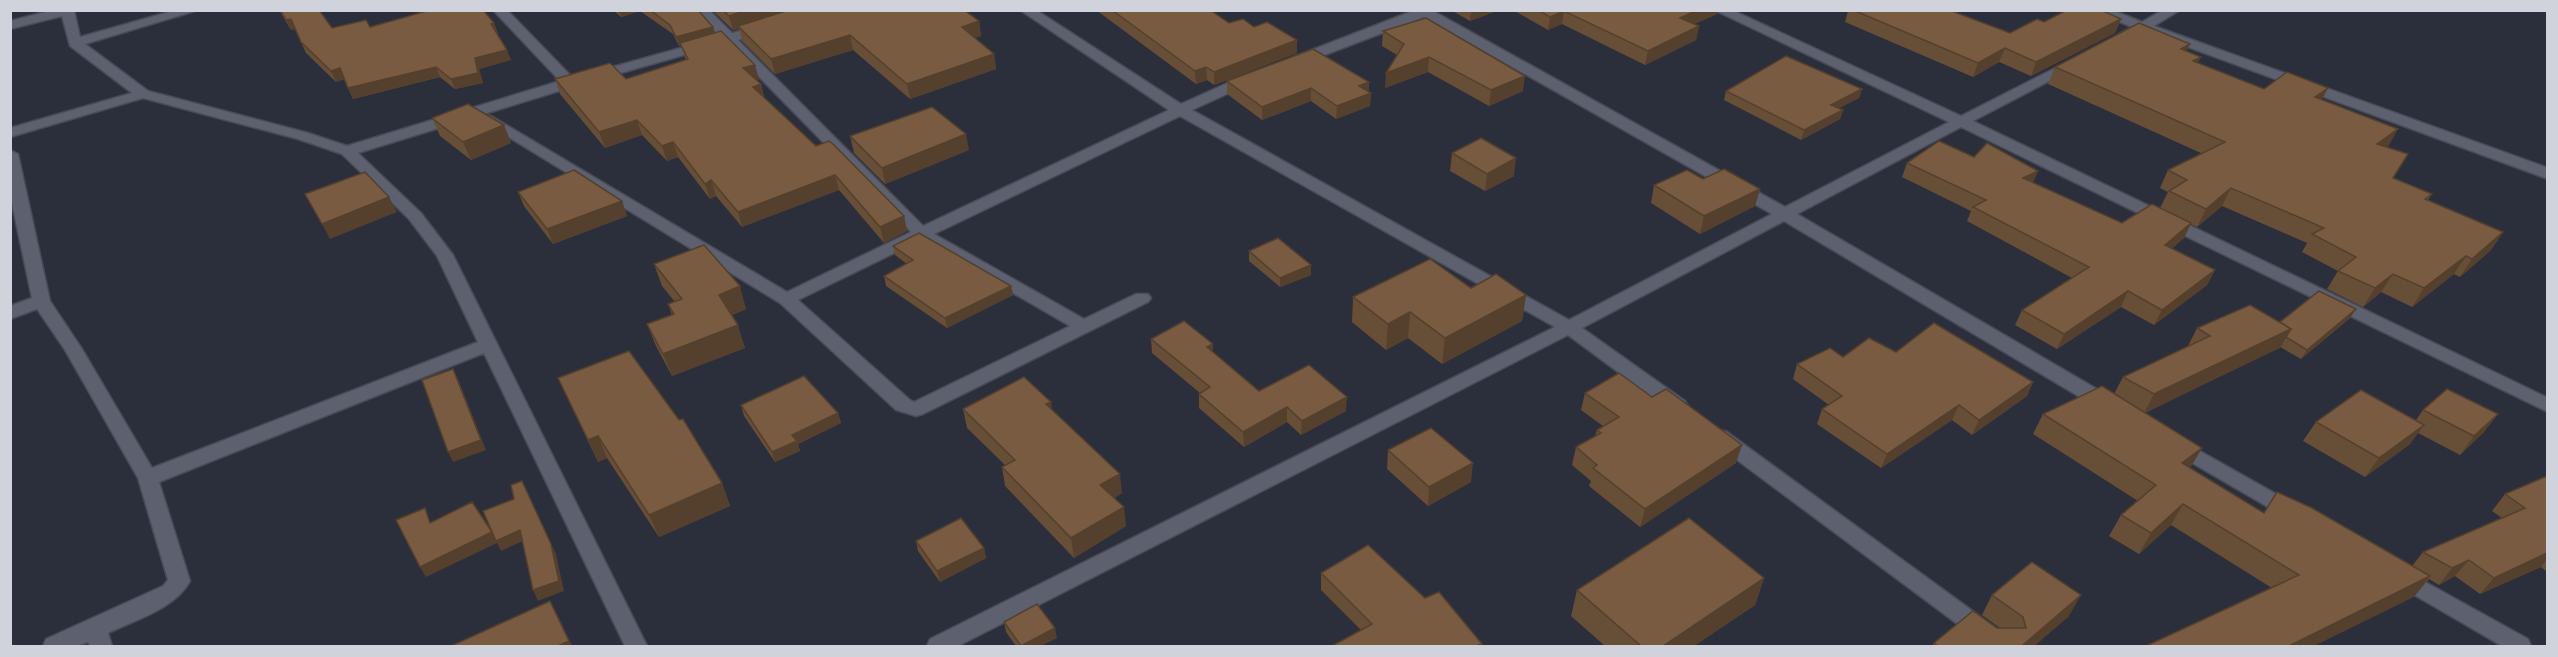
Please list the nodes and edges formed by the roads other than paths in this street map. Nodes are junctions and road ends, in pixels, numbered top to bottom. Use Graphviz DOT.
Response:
graph roads {
  1 [pos="192,10"];
  2 [pos="499,10"];
  3 [pos="701,10"];
  4 [pos="1026,10"];
  5 [pos="1720,10"];
  6 [pos="2098,10"];
  7 [pos="2174,10"];
  8 [pos="67,11"];
  9 [pos="1425,11"];
  10 [pos="10,25"];
  11 [pos="774,26"];
  12 [pos="2145,26"];
  13 [pos="731,38"];
  14 [pos="75,43"];
  15 [pos="1281,66"];
  16 [pos="1259,75"];
  17 [pos="570,83"];
  18 [pos="143,94"];
  19 [pos="1180,110"];
  20 [pos="474,112"];
  21 [pos="1960,121"];
  22 [pos="10,133"];
  23 [pos="347,151"];
  24 [pos="10,154"];
  25 [pos="2547,174"];
  26 [pos="1783,213"];
  27 [pos="921,233"];
  28 [pos="1142,298"];
  29 [pos="786,299"];
  30 [pos="41,300"];
  31 [pos="10,313"];
  32 [pos="1084,327"];
  33 [pos="1569,327"];
  34 [pos="490,344"];
  35 [pos="2547,406"];
  36 [pos="2121,412"];
  37 [pos="2162,436"];
  38 [pos="148,478"];
  39 [pos="2305,520"];
  40 [pos="2387,568"];
  41 [pos="98,638"];
  42 [pos="54,646"];
  43 [pos="636,646"];
  44 [pos="938,646"];
  45 [pos="2003,646"];
  46 [pos="2520,646"];
  1 -- 14 [label="street"];
  2 -- 17 [label="street"];
  3 -- 13 [label="street"];
  4 -- 19 [label="street"];
  5 -- 21 [label="street"];
  6 -- 12 [label="street"];
  7 -- 12 [label="street"];
  8 -- 10 [label="street"];
  8 -- 14 [label="street"];
  9 -- 15 [label="street"];
  9 -- 26 [label="street"];
  11 -- 13 [label="street"];
  12 -- 21 [label="street"];
  12 -- 25 [label="street"];
  13 -- 17 [label="street"];
  13 -- 27 [label="street"];
  14 -- 18 [label="street"];
  16 -- 19 [label="street"];
  17 -- 20 [label="street"];
  18 -- 22 [label="street"];
  18 -- 23 [label="street"];
  19 -- 27 [label="street"];
  19 -- 33 [label="street"];
  20 -- 23 [label="street"];
  20 -- 29 [label="street"];
  21 -- 26 [label="street"];
  21 -- 35 [label="street"];
  23 -- 34 [label="street"];
  24 -- 30 [label="street"];
  26 -- 33 [label="street"];
  26 -- 36 [label="street"];
  27 -- 29 [label="street"];
  27 -- 32 [label="street"];
  28 -- 32 [label="street"];
  29 -- 32 [label="street"];
  30 -- 31 [label="street"];
  30 -- 38 [label="street"];
  33 -- 44 [label="street"];
  33 -- 45 [label="street"];
  34 -- 38 [label="street"];
  34 -- 43 [label="street"];
  37 -- 39 [label="street"];
  38 -- 41 [label="street"];
  40 -- 46 [label="street"];
  41 -- 42 [label="street"];
}
